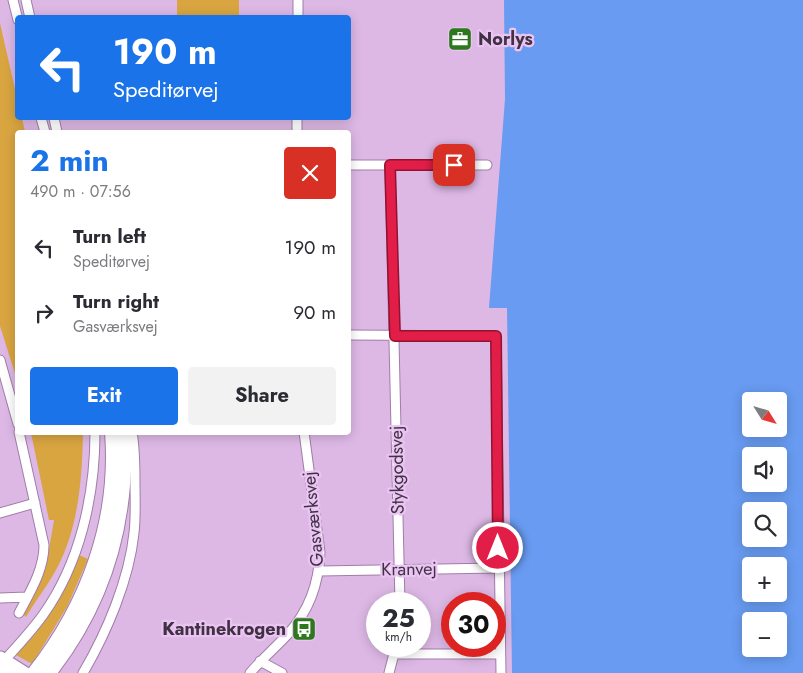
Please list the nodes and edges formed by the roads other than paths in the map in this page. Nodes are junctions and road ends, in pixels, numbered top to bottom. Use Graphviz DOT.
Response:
graph roads {
  1 [pos="13,0"];
  2 [pos="26,0"];
  3 [pos="298,0"];
  4 [pos="17,15"];
  5 [pos="29,15"];
  6 [pos="298,15"];
  7 [pos="351,165"];
  8 [pos="390,165"];
  9 [pos="487,165"];
  10 [pos="351,335"];
  11 [pos="395,336"];
  12 [pos="0,360"];
  13 [pos="15,413"];
  14 [pos="20,435"];
  15 [pos="95,435"];
  16 [pos="112,435"];
  17 [pos="124,435"];
  18 [pos="132,435"];
  19 [pos="304,435"];
  20 [pos="34,503"];
  21 [pos="0,513"];
  22 [pos="498,568"];
  23 [pos="399,569"];
  24 [pos="319,571"];
  25 [pos="400,592"];
  26 [pos="499,592"];
  27 [pos="27,597"];
  28 [pos="0,598"];
  29 [pos="19,613"];
  30 [pos="394,657"];
  31 [pos="500,657"];
  32 [pos="260,661"];
  33 [pos="5,665"];
  34 [pos="28,673"];
  35 [pos="34,673"];
  36 [pos="49,673"];
  37 [pos="83,673"];
  38 [pos="250,673"];
  39 [pos="282,673"];
  40 [pos="389,673"];
  41 [pos="501,673"];
  1 -- 4 [label="street"];
  2 -- 5 [label="street"];
  3 -- 6 [label="street"];
  7 -- 8 [label="street"];
  8 -- 9 [label="street"];
  8 -- 11 [label="street"];
  10 -- 11 [label="street"];
  11 -- 22 [label="street"];
  11 -- 23 [label="street, Stykgodsvej"];
  12 -- 13 [label="street"];
  14 -- 20 [label="street"];
  15 -- 33 [label="street"];
  16 -- 35 [label="highway"];
  17 -- 36 [label="highway"];
  18 -- 37 [label="street"];
  19 -- 24 [label="street, Gasværksvej"];
  20 -- 21 [label="street"];
  20 -- 27 [label="street"];
  22 -- 23 [label="street, Kranvej"];
  22 -- 26 [label="street"];
  23 -- 24 [label="street, Kranvej"];
  23 -- 25 [label="street, Stykgodsvej"];
  24 -- 32 [label="street, Gasværksvej"];
  27 -- 28 [label="street"];
  27 -- 29 [label="street"];
  30 -- 40 [label="street"];
  31 -- 41 [label="street"];
  32 -- 38 [label="street, Gasværksvej"];
  32 -- 39 [label="street"];
  33 -- 34 [label="street"];
}
